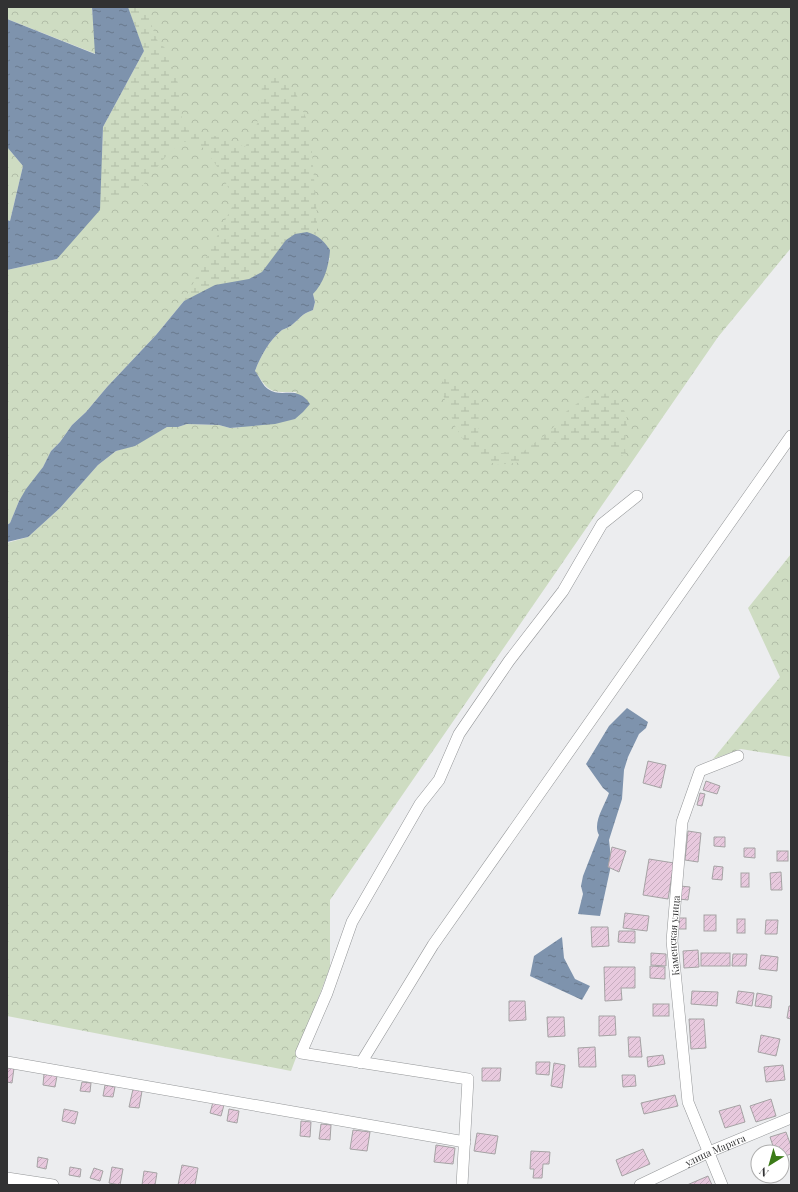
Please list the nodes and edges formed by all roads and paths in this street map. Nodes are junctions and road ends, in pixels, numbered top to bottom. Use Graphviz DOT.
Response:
graph roads {
  1 [pos="791,436"];
  2 [pos="637,496"];
  3 [pos="738,756"];
  4 [pos="7,1062"];
  5 [pos="361,1063"];
  6 [pos="791,1118"];
  7 [pos="464,1142"];
  8 [pos="709,1152"];
  9 [pos="7,1178"];
  10 [pos="53,1185"];
  11 [pos="462,1185"];
  12 [pos="640,1185"];
  13 [pos="722,1185"];
  1 -- 5 [label="street"];
  2 -- 5 [label="street"];
  3 -- 8 [label="street, Каменская улица"];
  4 -- 7 [label="street"];
  5 -- 7 [label="street"];
  6 -- 8 [label="street, улица Марата"];
  7 -- 11 [label="street"];
  8 -- 12 [label="street, улица Марата"];
  8 -- 13 [label="street, Каменская улица"];
  9 -- 10 [label="street"];
}
